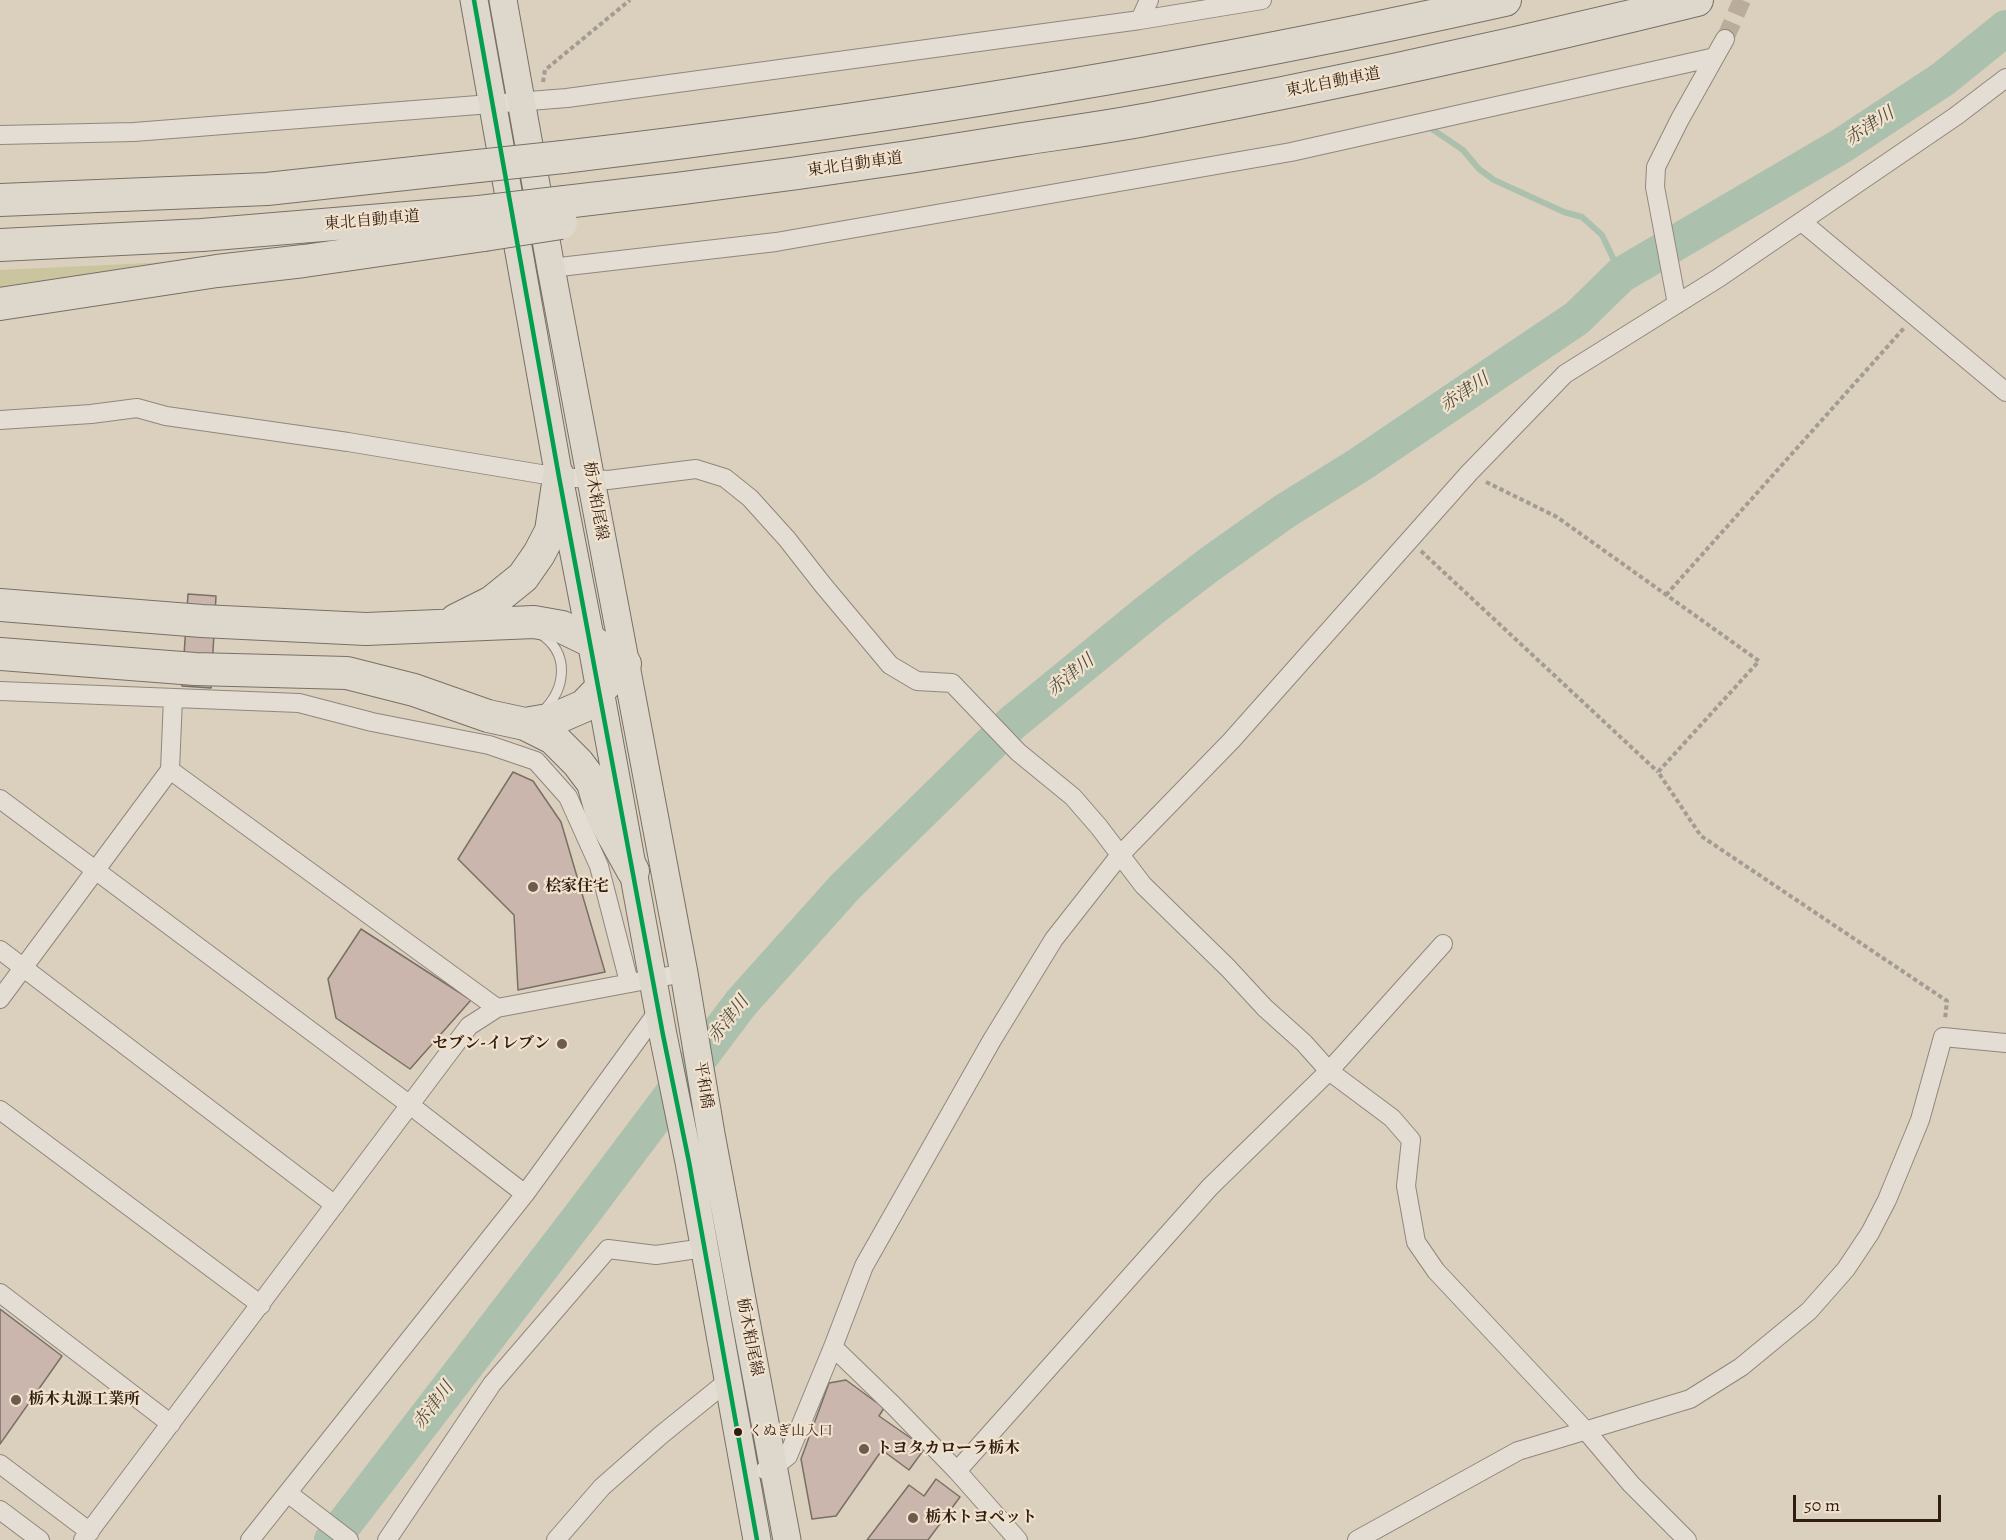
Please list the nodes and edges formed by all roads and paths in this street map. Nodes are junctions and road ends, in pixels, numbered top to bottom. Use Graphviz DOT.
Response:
graph roads {
  1 [pos="474,0"];
  2 [pos="503,0"];
  3 [pos="630,0"];
  4 [pos="1149,0"];
  5 [pos="1262,0"];
  6 [pos="1505,0"];
  7 [pos="1697,0"];
  8 [pos="1140,20"];
  9 [pos="1725,39"];
  10 [pos="1715,57"];
  11 [pos="2006,78"];
  12 [pos="531,100"];
  13 [pos="493,103"];
  14 [pos="0,135"];
  15 [pos="0,192"];
  16 [pos="52,199"];
  17 [pos="0,201"];
  18 [pos="1803,222"];
  19 [pos="482,223"];
  20 [pos="0,245"];
  21 [pos="551,268"];
  22 [pos="0,304"];
  23 [pos="1677,304"];
  24 [pos="1914,316"];
  25 [pos="2006,392"];
  26 [pos="0,420"];
  27 [pos="1469,473"];
  28 [pos="559,477"];
  29 [pos="591,478"];
  30 [pos="1409,540"];
  31 [pos="1666,594"];
  32 [pos="0,605"];
  33 [pos="39,608"];
  34 [pos="0,617"];
  35 [pos="512,622"];
  36 [pos="444,626"];
  37 [pos="591,641"];
  38 [pos="0,649"];
  39 [pos="15,655"];
  40 [pos="625,664"];
  41 [pos="0,691"];
  42 [pos="600,692"];
  43 [pos="173,698"];
  44 [pos="525,724"];
  45 [pos="170,770"];
  46 [pos="1658,772"];
  47 [pos="0,799"];
  48 [pos="1120,855"];
  49 [pos="95,871"];
  50 [pos="633,871"];
  51 [pos="1443,944"];
  52 [pos="0,951"];
  53 [pos="23,968"];
  54 [pos="684,973"];
  55 [pos="641,981"];
  56 [pos="0,999"];
  57 [pos="689,1001"];
  58 [pos="497,1008"];
  59 [pos="661,1022"];
  60 [pos="1943,1037"];
  61 [pos="2006,1043"];
  62 [pos="1329,1071"];
  63 [pos="410,1105"];
  64 [pos="0,1110"];
  65 [pos="711,1134"];
  66 [pos="689,1162"];
  67 [pos="525,1194"];
  68 [pos="335,1205"];
  69 [pos="704,1248"];
  70 [pos="0,1293"];
  71 [pos="261,1305"];
  72 [pos="833,1347"];
  73 [pos="729,1380"];
  74 [pos="171,1424"];
  75 [pos="1587,1431"];
  76 [pos="0,1464"];
  77 [pos="773,1468"];
  78 [pos="957,1471"];
  79 [pos="746,1473"];
  80 [pos="295,1498"];
  81 [pos="0,1510"];
  82 [pos="86,1536"];
  83 [pos="40,1540"];
  84 [pos="250,1540"];
  85 [pos="349,1540"];
  86 [pos="387,1540"];
  87 [pos="556,1540"];
  88 [pos="757,1540"];
  89 [pos="786,1540"];
  90 [pos="1018,1540"];
  91 [pos="1357,1540"];
  92 [pos="1687,1540"];
  1 -- 13 [label="main road, 栃木粕尾線"];
  2 -- 12 [label="main road, 栃木粕尾線"];
  3 -- 12 [label="path"];
  4 -- 8 [label="street"];
  5 -- 8 [label="street"];
  6 -- 16 [label="highway, bridge"];
  7 -- 19 [label="highway, 東北自動車道, bridge"];
  8 -- 12 [label="street"];
  9 -- 10 [label="street"];
  10 -- 21 [label="street"];
  10 -- 23 [label="street"];
  11 -- 18 [label="street"];
  12 -- 13 [label="street"];
  12 -- 21 [label="main road, 栃木粕尾線"];
  13 -- 14 [label="street"];
  13 -- 28 [label="main road, 栃木粕尾線"];
  15 -- 16 [label="highway"];
  16 -- 17 [label="highway"];
  18 -- 23 [label="street"];
  18 -- 24 [label="street"];
  19 -- 20 [label="highway, 東北自動車道"];
  19 -- 22 [label="highway"];
  21 -- 29 [label="main road, 栃木粕尾線"];
  23 -- 27 [label="street"];
  24 -- 25 [label="street"];
  24 -- 31 [label="path"];
  26 -- 28 [label="street"];
  27 -- 30 [label="street"];
  27 -- 31 [label="path"];
  28 -- 29 [label="street"];
  28 -- 36 [label="highway"];
  28 -- 37 [label="main road, 栃木粕尾線"];
  29 -- 40 [label="main road, 栃木粕尾線"];
  29 -- 48 [label="street"];
  30 -- 46 [label="path"];
  30 -- 48 [label="street"];
  31 -- 46 [label="path"];
  32 -- 33 [label="highway"];
  33 -- 34 [label="highway"];
  33 -- 36 [label="highway"];
  35 -- 36 [label="highway"];
  35 -- 37 [label="highway"];
  35 -- 44 [label="lane"];
  37 -- 40 [label="highway"];
  37 -- 42 [label="main road, 栃木粕尾線"];
  38 -- 39 [label="highway"];
  39 -- 44 [label="highway"];
  40 -- 42 [label="highway"];
  40 -- 54 [label="main road, 栃木粕尾線"];
  41 -- 43 [label="street"];
  42 -- 44 [label="highway"];
  42 -- 50 [label="main road, 栃木粕尾線"];
  43 -- 45 [label="street"];
  43 -- 55 [label="street"];
  44 -- 50 [label="highway"];
  45 -- 49 [label="street"];
  45 -- 58 [label="street"];
  46 -- 60 [label="path"];
  47 -- 49 [label="street"];
  48 -- 62 [label="street"];
  48 -- 72 [label="street"];
  49 -- 53 [label="street"];
  49 -- 63 [label="street"];
  50 -- 55 [label="main road, 栃木粕尾線"];
  51 -- 62 [label="street"];
  52 -- 53 [label="street"];
  53 -- 56 [label="street"];
  53 -- 68 [label="street"];
  54 -- 55 [label="street"];
  54 -- 57 [label="main road, 栃木粕尾線"];
  55 -- 58 [label="street"];
  55 -- 59 [label="main road, 栃木粕尾線"];
  57 -- 65 [label="main road, 平和橋"];
  58 -- 63 [label="street"];
  59 -- 66 [label="main road, 平和橋"];
  59 -- 67 [label="street"];
  60 -- 61 [label="street"];
  60 -- 75 [label="street"];
  62 -- 75 [label="street"];
  62 -- 78 [label="street"];
  63 -- 67 [label="street"];
  63 -- 68 [label="street"];
  64 -- 71 [label="street"];
  65 -- 77 [label="main road, 栃木粕尾線"];
  66 -- 69 [label="main road, 栃木粕尾線"];
  67 -- 80 [label="street"];
  68 -- 71 [label="street"];
  69 -- 73 [label="main road, 栃木粕尾線"];
  69 -- 86 [label="street"];
  70 -- 74 [label="street"];
  71 -- 74 [label="street"];
  72 -- 77 [label="street"];
  72 -- 78 [label="street"];
  73 -- 79 [label="main road, 栃木粕尾線"];
  73 -- 87 [label="street"];
  74 -- 82 [label="street"];
  75 -- 91 [label="street"];
  75 -- 92 [label="street"];
  76 -- 82 [label="street"];
  77 -- 79 [label="street"];
  77 -- 89 [label="main road, 栃木粕尾線"];
  78 -- 90 [label="street"];
  79 -- 88 [label="main road, 栃木粕尾線"];
  80 -- 84 [label="street"];
  80 -- 85 [label="street"];
  81 -- 83 [label="street"];
}
